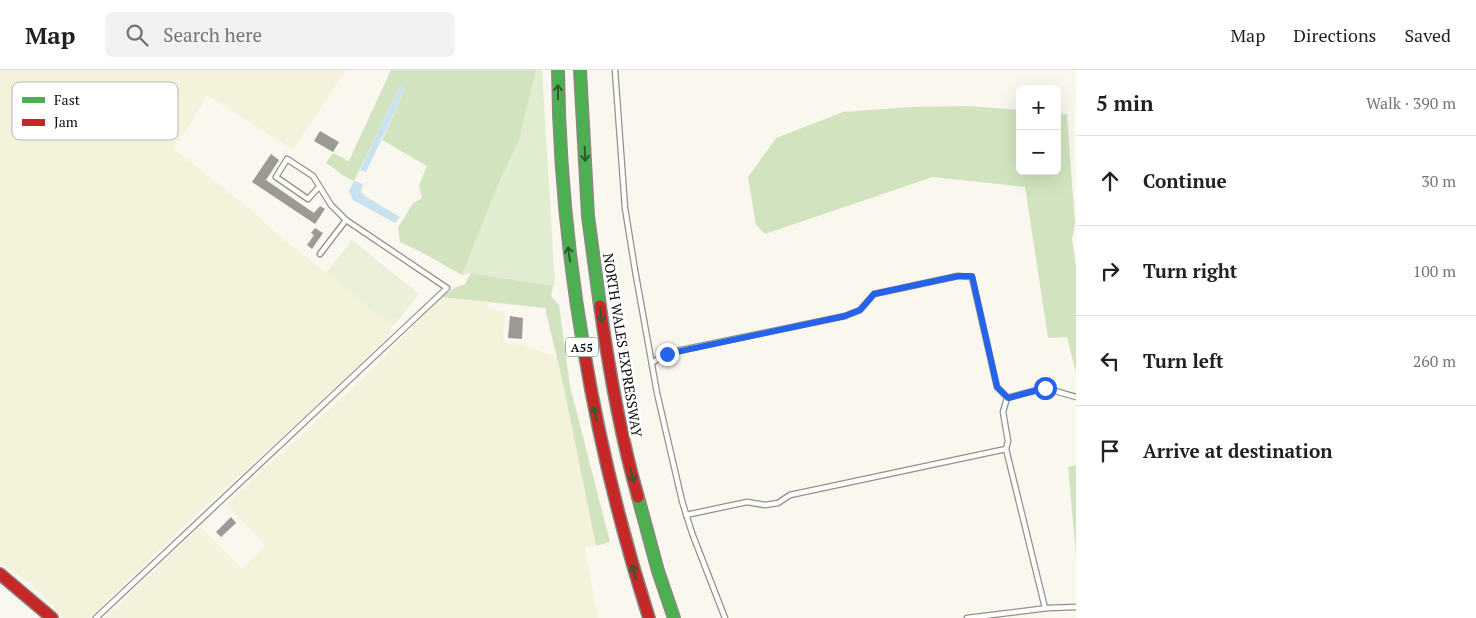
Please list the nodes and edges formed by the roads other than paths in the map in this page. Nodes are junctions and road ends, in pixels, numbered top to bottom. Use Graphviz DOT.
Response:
graph roads {
  1 [pos="558,70"];
  2 [pos="580,70"];
  3 [pos="615,70"];
  4 [pos="319,187"];
  5 [pos="346,220"];
  6 [pos="320,254"];
  7 [pos="652,362"];
  8 [pos="1076,397"];
  9 [pos="1008,398"];
  10 [pos="1006,449"];
  11 [pos="686,514"];
  12 [pos="0,574"];
  13 [pos="1076,607"];
  14 [pos="1045,608"];
  15 [pos="674,617"];
  16 [pos="52,618"];
  17 [pos="96,618"];
  18 [pos="649,618"];
  19 [pos="726,618"];
  20 [pos="967,618"];
  18 -- 1 [label="main road, A55, one-way"];
  2 -- 15 [label="main road, NORTH WALES EXPRESSWAY / A55, one-way"];
  3 -- 7 [label="lane"];
  4 -- 4 [label="lane"];
  4 -- 5 [label="lane"];
  5 -- 6 [label="lane"];
  5 -- 17 [label="lane"];
  7 -- 9 [label="lane"];
  7 -- 11 [label="lane"];
  8 -- 9 [label="lane"];
  9 -- 10 [label="lane"];
  10 -- 11 [label="lane"];
  10 -- 14 [label="lane"];
  11 -- 19 [label="lane"];
  12 -- 16 [label="main road"];
  13 -- 14 [label="lane"];
  14 -- 20 [label="lane"];
}
